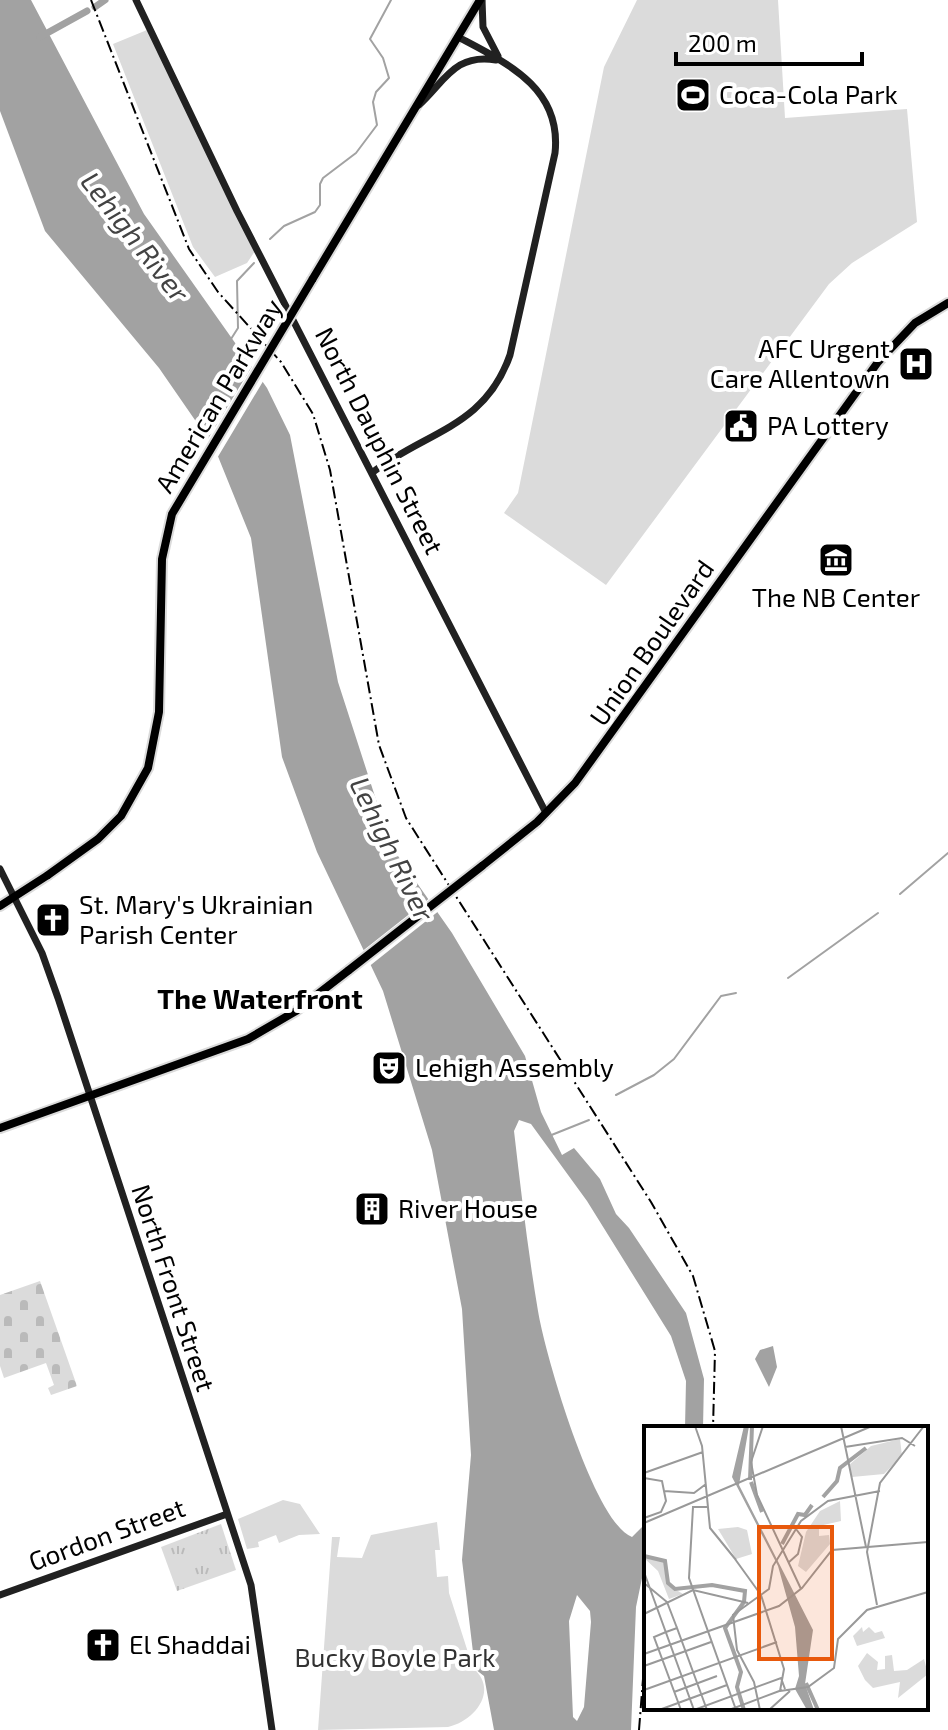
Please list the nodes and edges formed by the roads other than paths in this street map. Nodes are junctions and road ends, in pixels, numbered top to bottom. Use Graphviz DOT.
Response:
graph roads {
  1 [pos="136,0"];
  2 [pos="481,0"];
  3 [pos="458,37"];
  4 [pos="502,61"];
  5 [pos="411,112"];
  6 [pos="948,303"];
  7 [pos="373,472"];
  8 [pos="546,813"];
  9 [pos="0,869"];
  10 [pos="14,897"];
  11 [pos="0,906"];
  12 [pos="88,1095"];
  13 [pos="0,1128"];
  14 [pos="227,1514"];
  15 [pos="0,1595"];
  16 [pos="272,1730"];
  1 -- 7 [label="street, North Dauphin Street"];
  2 -- 3 [label="main road, American Parkway"];
  2 -- 4 [label="street"];
  3 -- 4 [label="street"];
  3 -- 5 [label="main road, American Parkway"];
  4 -- 5 [label="street"];
  4 -- 7 [label="street"];
  5 -- 10 [label="main road, American Parkway, bridge"];
  6 -- 8 [label="main road, Union Boulevard"];
  7 -- 8 [label="street, North Dauphin Street"];
  8 -- 12 [label="main road, Union Boulevard, bridge"];
  9 -- 10 [label="street, North Front Street"];
  10 -- 11 [label="main road"];
  10 -- 12 [label="street, North Front Street"];
  12 -- 13 [label="main road, Union Boulevard"];
  12 -- 14 [label="street, North Front Street"];
  14 -- 15 [label="street, Gordon Street"];
  14 -- 16 [label="street, North Front Street"];
}
